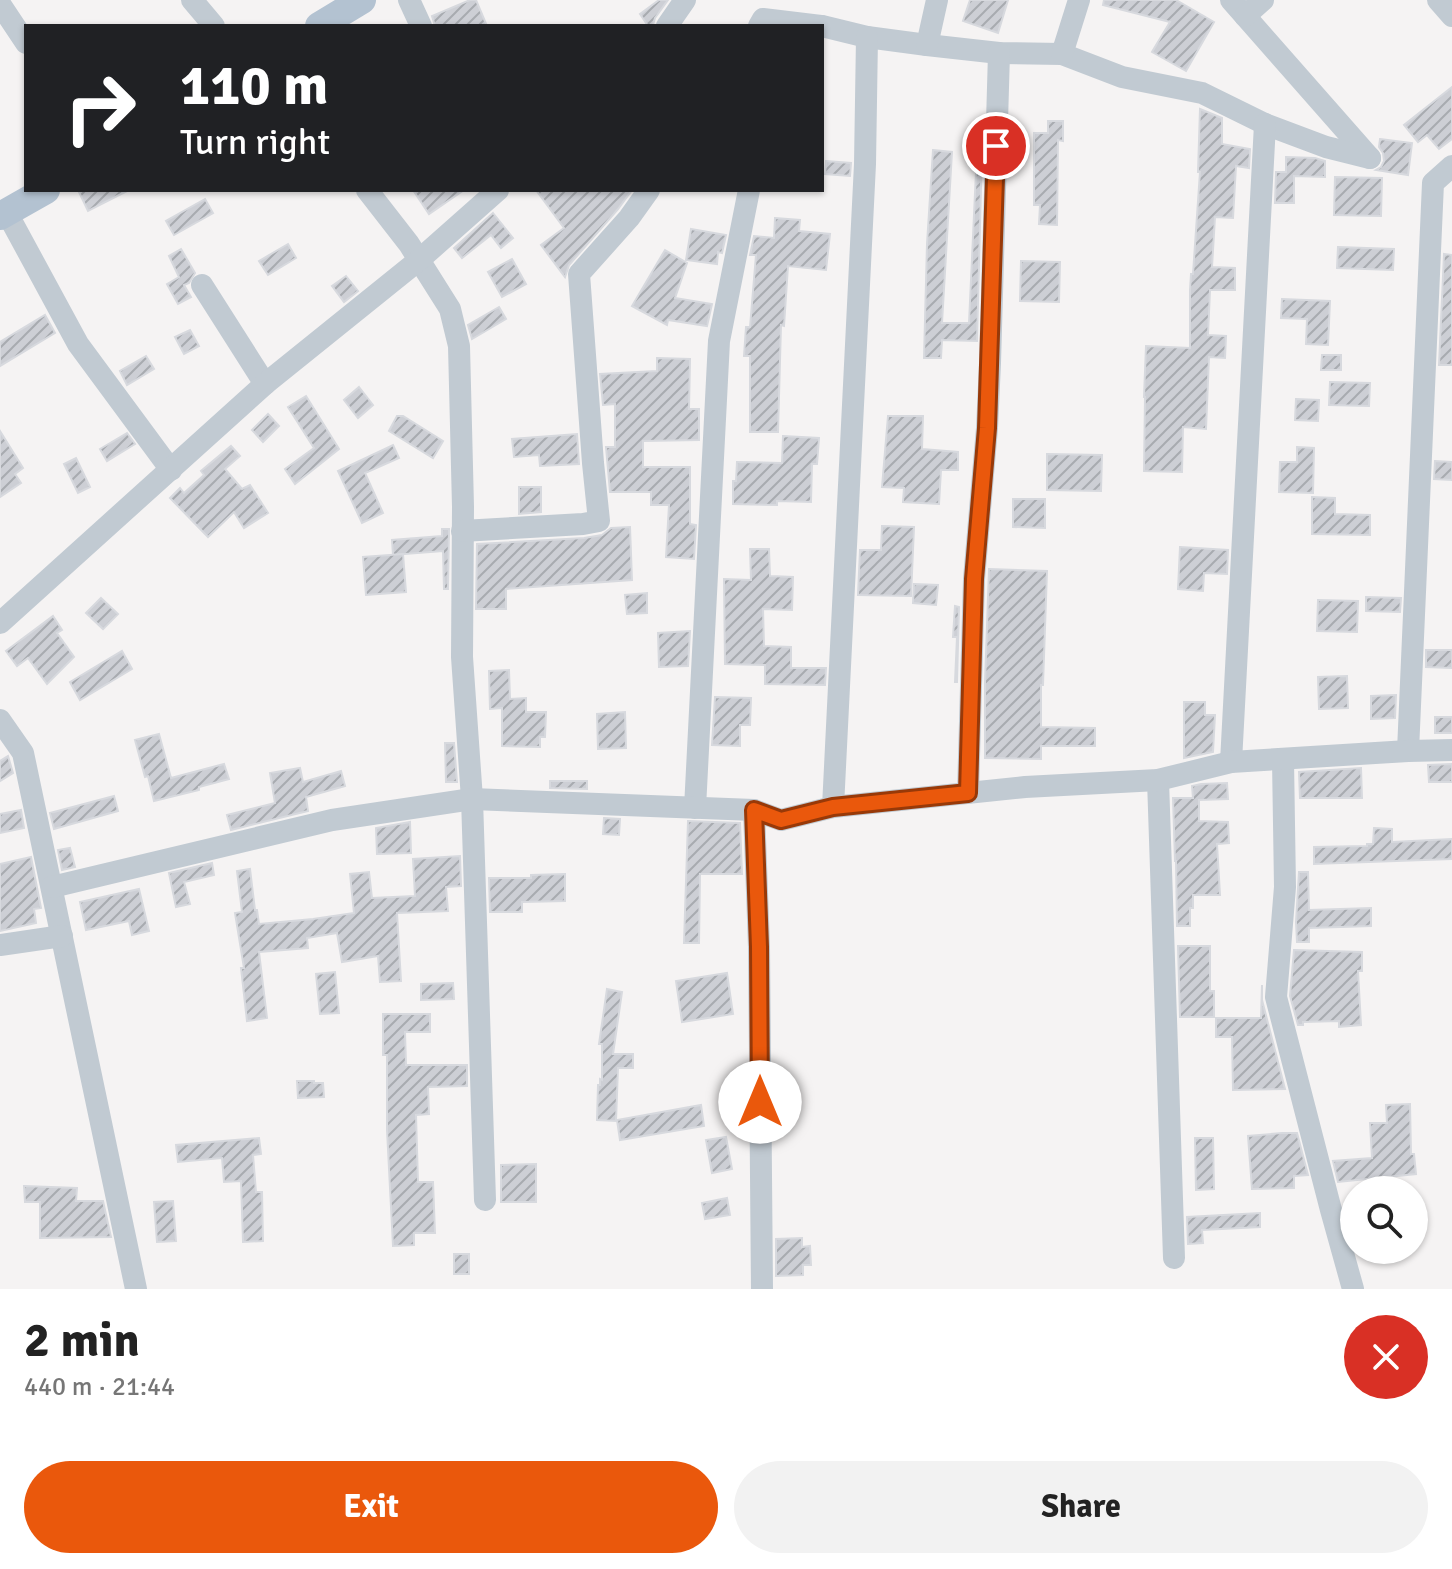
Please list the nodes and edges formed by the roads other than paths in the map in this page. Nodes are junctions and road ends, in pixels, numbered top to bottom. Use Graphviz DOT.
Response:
graph roads {
  1 [pos="192,0"];
  2 [pos="362,0"];
  3 [pos="409,0"];
  4 [pos="685,0"];
  5 [pos="937,0"];
  6 [pos="1079,0"];
  7 [pos="1263,0"];
  8 [pos="1438,0"];
  9 [pos="0,4"];
  10 [pos="1238,8"];
  11 [pos="1452,16"];
  12 [pos="212,24"];
  13 [pos="322,24"];
  14 [pos="420,24"];
  15 [pos="668,24"];
  16 [pos="760,24"];
  17 [pos="805,24"];
  18 [pos="824,26"];
  19 [pos="867,37"];
  20 [pos="24,40"];
  21 [pos="927,45"];
  22 [pos="999,53"];
  23 [pos="1062,54"];
  24 [pos="1265,124"];
  25 [pos="1452,166"];
  26 [pos="43,192"];
  27 [pos="368,192"];
  28 [pos="496,192"];
  29 [pos="647,192"];
  30 [pos="749,192"];
  31 [pos="3,215"];
  32 [pos="419,260"];
  33 [pos="202,285"];
  34 [pos="265,384"];
  35 [pos="171,470"];
  36 [pos="462,531"];
  37 [pos="0,623"];
  38 [pos="0,720"];
  39 [pos="1452,750"];
  40 [pos="1408,751"];
  41 [pos="1283,760"];
  42 [pos="1231,762"];
  43 [pos="1158,780"];
  44 [pos="968,793"];
  45 [pos="472,799"];
  46 [pos="833,807"];
  47 [pos="695,808"];
  48 [pos="754,810"];
  49 [pos="52,887"];
  50 [pos="62,936"];
  51 [pos="0,945"];
  52 [pos="485,1200"];
  53 [pos="1174,1258"];
  54 [pos="136,1289"];
  55 [pos="762,1289"];
  56 [pos="1353,1289"];
  1 -- 12 [label="street"];
  2 -- 13 [label="main road"];
  3 -- 14 [label="street"];
  4 -- 15 [label="street"];
  5 -- 21 [label="street"];
  6 -- 23 [label="street"];
  7 -- 10 [label="street"];
  8 -- 11 [label="street"];
  9 -- 20 [label="street"];
  10 -- 24 [label="street"];
  16 -- 17 [label="street"];
  18 -- 19 [label="street"];
  19 -- 21 [label="street"];
  19 -- 46 [label="street"];
  21 -- 22 [label="street"];
  22 -- 23 [label="street"];
  22 -- 44 [label="street"];
  23 -- 24 [label="street"];
  24 -- 42 [label="street"];
  25 -- 40 [label="street"];
  26 -- 31 [label="main road"];
  27 -- 32 [label="street"];
  28 -- 32 [label="street"];
  29 -- 36 [label="street"];
  30 -- 47 [label="street"];
  31 -- 35 [label="street"];
  32 -- 34 [label="street"];
  32 -- 36 [label="street"];
  33 -- 34 [label="street"];
  34 -- 35 [label="street"];
  35 -- 37 [label="street"];
  36 -- 45 [label="street"];
  38 -- 49 [label="street"];
  39 -- 40 [label="street"];
  40 -- 41 [label="street"];
  41 -- 42 [label="street"];
  41 -- 56 [label="street"];
  42 -- 43 [label="street"];
  43 -- 44 [label="street"];
  43 -- 53 [label="street"];
  44 -- 46 [label="street"];
  45 -- 47 [label="street"];
  45 -- 49 [label="street"];
  45 -- 52 [label="street"];
  46 -- 48 [label="street"];
  47 -- 48 [label="street"];
  48 -- 55 [label="street"];
  49 -- 50 [label="street"];
  50 -- 51 [label="street"];
  50 -- 54 [label="street"];
}
